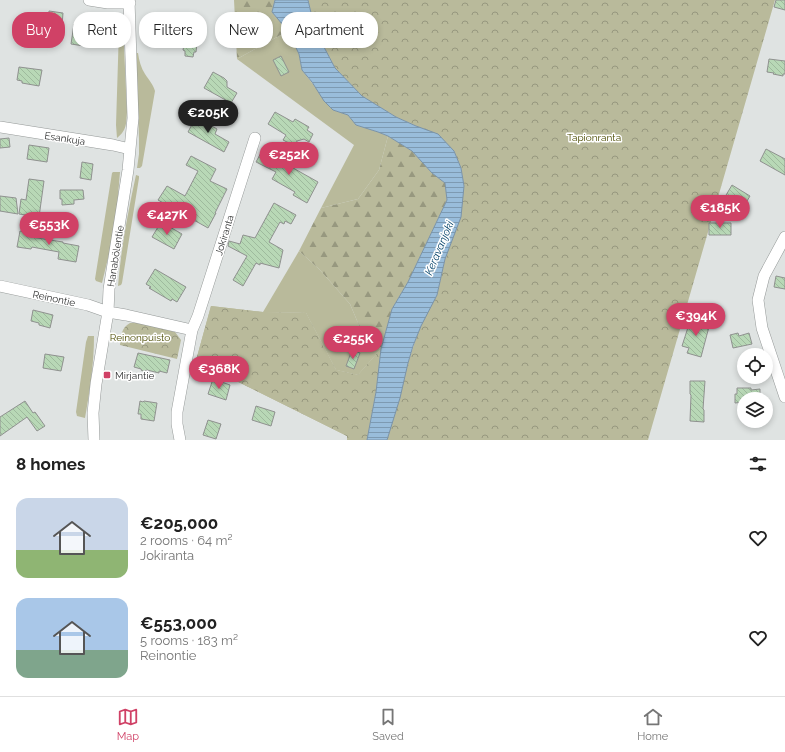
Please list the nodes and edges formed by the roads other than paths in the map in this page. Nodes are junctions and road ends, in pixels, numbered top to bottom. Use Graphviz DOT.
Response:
graph roads {
  1 [pos="89,0"];
  2 [pos="129,1"];
  3 [pos="0,127"];
  4 [pos="255,138"];
  5 [pos="130,149"];
  6 [pos="785,236"];
  7 [pos="0,286"];
  8 [pos="108,312"];
  9 [pos="192,330"];
  10 [pos="785,396"];
  11 [pos="94,440"];
  12 [pos="180,440"];
  1 -- 2 [label="street"];
  2 -- 5 [label="street, Hanabölentie"];
  3 -- 5 [label="street, Esankuja"];
  4 -- 9 [label="street, Jokiranta"];
  5 -- 8 [label="street, Hanabölentie"];
  6 -- 10 [label="street"];
  7 -- 8 [label="street, Reinontie"];
  8 -- 9 [label="street"];
  8 -- 11 [label="street, Hanabölentie"];
  9 -- 12 [label="street, Jokiranta"];
}
